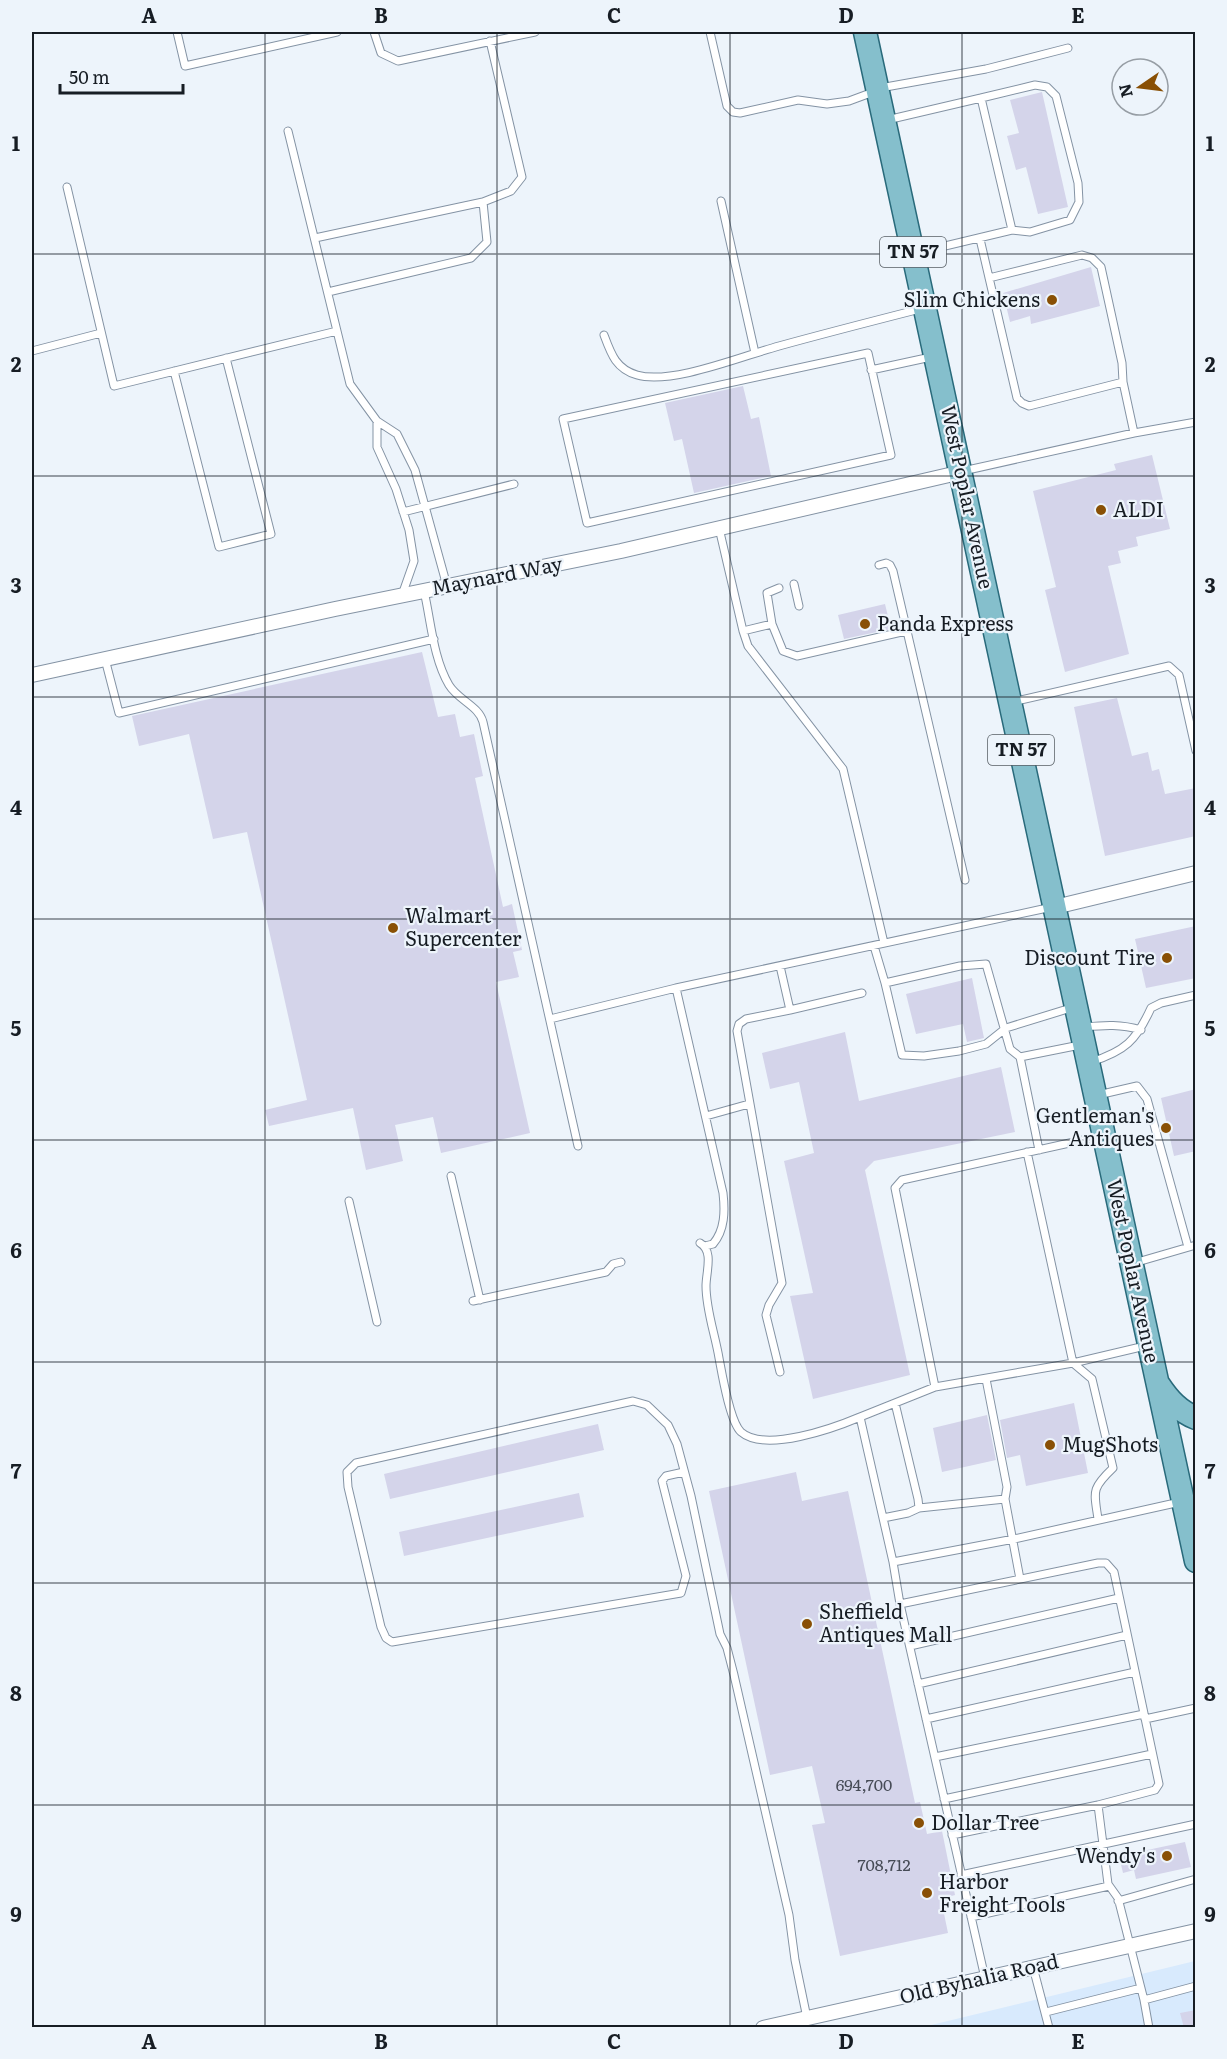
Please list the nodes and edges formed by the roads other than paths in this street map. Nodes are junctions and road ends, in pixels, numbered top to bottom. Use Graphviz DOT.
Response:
graph roads {
  1 [pos="177,32"];
  2 [pos="337,32"];
  3 [pos="374,32"];
  4 [pos="535,32"];
  5 [pos="710,32"];
  6 [pos="865,32"];
  7 [pos="490,41"];
  8 [pos="1068,48"];
  9 [pos="878,89"];
  10 [pos="981,98"];
  11 [pos="885,121"];
  12 [pos="288,130"];
  13 [pos="67,187"];
  14 [pos="721,201"];
  15 [pos="483,202"];
  16 [pos="1012,230"];
  17 [pos="315,238"];
  18 [pos="980,239"];
  19 [pos="914,253"];
  20 [pos="989,278"];
  21 [pos="328,292"];
  22 [pos="926,308"];
  23 [pos="337,331"];
  24 [pos="101,333"];
  25 [pos="604,335"];
  26 [pos="32,351"];
  27 [pos="755,352"];
  28 [pos="936,356"];
  29 [pos="226,358"];
  30 [pos="872,369"];
  31 [pos="174,371"];
  32 [pos="1123,382"];
  33 [pos="377,421"];
  34 [pos="1196,422"];
  35 [pos="1134,432"];
  36 [pos="962,472"];
  37 [pos="514,484"];
  38 [pos="426,506"];
  39 [pos="403,512"];
  40 [pos="719,528"];
  41 [pos="879,565"];
  42 [pos="794,585"];
  43 [pos="447,586"];
  44 [pos="779,588"];
  45 [pos="424,591"];
  46 [pos="402,595"];
  47 [pos="799,606"];
  48 [pos="772,624"];
  49 [pos="743,631"];
  50 [pos="906,631"];
  51 [pos="434,639"];
  52 [pos="105,659"];
  53 [pos="32,675"];
  54 [pos="1011,702"];
  55 [pos="1196,751"];
  56 [pos="1196,873"];
  57 [pos="965,880"];
  58 [pos="1055,907"];
  59 [pos="884,943"];
  60 [pos="874,946"];
  61 [pos="780,966"];
  62 [pos="885,983"];
  63 [pos="676,988"];
  64 [pos="862,993"];
  65 [pos="1196,994"];
  66 [pos="790,1010"];
  67 [pos="550,1019"];
  68 [pos="1006,1028"];
  69 [pos="1141,1030"];
  70 [pos="1082,1035"];
  71 [pos="1020,1057"];
  72 [pos="1095,1096"];
  73 [pos="749,1104"];
  74 [pos="706,1116"];
  75 [pos="1104,1135"];
  76 [pos="578,1146"];
  77 [pos="1039,1150"];
  78 [pos="1027,1152"];
  79 [pos="451,1176"];
  80 [pos="349,1201"];
  81 [pos="713,1244"];
  82 [pos="1192,1246"];
  83 [pos="708,1254"];
  84 [pos="621,1262"];
  85 [pos="1132,1264"];
  86 [pos="377,1322"];
  87 [pos="1149,1345"];
  88 [pos="1073,1363"];
  89 [pos="780,1372"];
  90 [pos="986,1379"];
  91 [pos="1157,1382"];
  92 [pos="935,1387"];
  93 [pos="895,1403"];
  94 [pos="860,1417"];
  95 [pos="1196,1418"];
  96 [pos="684,1472"];
  97 [pos="1189,1498"];
  98 [pos="1005,1499"];
  99 [pos="919,1508"];
  100 [pos="883,1518"];
  101 [pos="1098,1519"];
  102 [pos="1014,1539"];
  103 [pos="1196,1561"];
  104 [pos="893,1562"];
  105 [pos="1020,1579"];
  106 [pos="1119,1598"];
  107 [pos="900,1604"];
  108 [pos="1127,1635"];
  109 [pos="910,1646"];
  110 [pos="1135,1672"];
  111 [pos="918,1684"];
  112 [pos="1196,1708"];
  113 [pos="1144,1717"];
  114 [pos="926,1719"];
  115 [pos="1152,1754"];
  116 [pos="935,1758"];
  117 [pos="944,1798"];
  118 [pos="1098,1805"];
  119 [pos="1196,1824"];
  120 [pos="952,1835"];
  121 [pos="1102,1845"];
  122 [pos="961,1875"];
  123 [pos="1196,1879"];
  124 [pos="1109,1886"];
  125 [pos="1119,1900"];
  126 [pos="971,1917"];
  127 [pos="1196,1931"];
  128 [pos="1130,1946"];
  129 [pos="1033,1967"];
  130 [pos="985,1978"];
  131 [pos="1196,1986"];
  132 [pos="1141,1988"];
  133 [pos="1144,2000"];
  134 [pos="1046,2012"];
  135 [pos="807,2018"];
  136 [pos="763,2028"];
  137 [pos="1049,2028"];
  138 [pos="1149,2028"];
  1 -- 2 [label="lane"];
  3 -- 7 [label="lane"];
  4 -- 7 [label="lane"];
  5 -- 9 [label="lane"];
  6 -- 9 [label="main road, West Poplar Avenue / TN 57"];
  7 -- 15 [label="lane"];
  8 -- 9 [label="lane"];
  9 -- 11 [label="main road, West Poplar Avenue / TN 57"];
  10 -- 11 [label="lane"];
  10 -- 16 [label="lane"];
  10 -- 16 [label="lane"];
  11 -- 19 [label="main road, West Poplar Avenue / TN 57"];
  12 -- 17 [label="lane"];
  13 -- 24 [label="lane"];
  14 -- 27 [label="lane"];
  15 -- 17 [label="lane"];
  15 -- 21 [label="lane"];
  16 -- 18 [label="lane"];
  17 -- 21 [label="lane"];
  18 -- 19 [label="lane"];
  18 -- 20 [label="lane"];
  19 -- 22 [label="main road, West Poplar Avenue / TN 57"];
  20 -- 32 [label="lane"];
  20 -- 32 [label="lane"];
  21 -- 23 [label="lane"];
  22 -- 27 [label="lane"];
  22 -- 28 [label="main road, West Poplar Avenue / TN 57"];
  23 -- 29 [label="lane"];
  23 -- 33 [label="lane"];
  24 -- 26 [label="lane"];
  24 -- 31 [label="lane"];
  25 -- 27 [label="lane"];
  28 -- 30 [label="lane"];
  28 -- 36 [label="main road, West Poplar Avenue / TN 57"];
  29 -- 31 [label="lane"];
  29 -- 31 [label="lane"];
  30 -- 30 [label="lane"];
  32 -- 35 [label="lane"];
  33 -- 38 [label="lane"];
  33 -- 39 [label="lane"];
  34 -- 35 [label="lane"];
  35 -- 36 [label="lane"];
  36 -- 40 [label="street, Maynard Way"];
  36 -- 54 [label="main road, West Poplar Avenue / TN 57"];
  37 -- 38 [label="lane"];
  38 -- 39 [label="lane"];
  38 -- 43 [label="lane"];
  39 -- 46 [label="lane"];
  40 -- 43 [label="street, Maynard Way"];
  40 -- 49 [label="lane"];
  41 -- 50 [label="lane"];
  42 -- 47 [label="lane"];
  43 -- 45 [label="street, Maynard Way"];
  44 -- 48 [label="lane"];
  45 -- 46 [label="street, Maynard Way"];
  45 -- 51 [label="lane"];
  46 -- 52 [label="street, Maynard Way"];
  48 -- 49 [label="lane"];
  48 -- 50 [label="lane"];
  49 -- 59 [label="lane"];
  50 -- 57 [label="lane"];
  51 -- 52 [label="lane"];
  51 -- 67 [label="lane"];
  52 -- 53 [label="street, Maynard Way"];
  54 -- 55 [label="lane"];
  54 -- 58 [label="main road, West Poplar Avenue / TN 57"];
  56 -- 58 [label="street"];
  58 -- 59 [label="lane"];
  58 -- 70 [label="main road, West Poplar Avenue / TN 57"];
  59 -- 60 [label="lane"];
  60 -- 61 [label="lane"];
  60 -- 62 [label="lane"];
  61 -- 63 [label="lane"];
  61 -- 66 [label="lane"];
  62 -- 68 [label="lane"];
  62 -- 68 [label="lane"];
  63 -- 67 [label="lane"];
  63 -- 74 [label="lane"];
  64 -- 66 [label="lane"];
  65 -- 69 [label="lane"];
  66 -- 73 [label="lane"];
  67 -- 76 [label="lane"];
  68 -- 70 [label="lane"];
  68 -- 71 [label="lane"];
  69 -- 70 [label="lane"];
  69 -- 70 [label="lane"];
  70 -- 71 [label="lane"];
  70 -- 72 [label="main road, West Poplar Avenue / TN 57"];
  71 -- 77 [label="lane"];
  72 -- 75 [label="main road, West Poplar Avenue / TN 57"];
  72 -- 82 [label="lane"];
  73 -- 74 [label="lane"];
  73 -- 89 [label="lane"];
  74 -- 81 [label="lane"];
  75 -- 77 [label="lane"];
  75 -- 85 [label="main road, West Poplar Avenue / TN 57"];
  77 -- 78 [label="lane"];
  78 -- 88 [label="lane"];
  78 -- 92 [label="lane"];
  79 -- 84 [label="lane"];
  80 -- 86 [label="lane"];
  81 -- 83 [label="lane"];
  81 -- 83 [label="lane"];
  82 -- 85 [label="lane"];
  83 -- 94 [label="lane"];
  85 -- 87 [label="main road, West Poplar Avenue / TN 57"];
  87 -- 88 [label="lane"];
  87 -- 91 [label="main road, West Poplar Avenue / TN 57"];
  88 -- 90 [label="lane"];
  88 -- 101 [label="lane"];
  90 -- 92 [label="lane"];
  90 -- 98 [label="lane"];
  91 -- 95 [label="main road"];
  91 -- 97 [label="main road, West Poplar Avenue / TN 57"];
  92 -- 93 [label="lane"];
  93 -- 94 [label="lane"];
  93 -- 99 [label="lane"];
  94 -- 100 [label="lane"];
  96 -- 96 [label="lane"];
  96 -- 135 [label="lane"];
  97 -- 101 [label="lane"];
  97 -- 103 [label="main road, West Poplar Avenue"];
  98 -- 99 [label="lane"];
  98 -- 102 [label="lane"];
  99 -- 100 [label="lane"];
  100 -- 104 [label="lane"];
  101 -- 102 [label="lane"];
  102 -- 104 [label="lane"];
  102 -- 105 [label="lane"];
  104 -- 107 [label="lane"];
  105 -- 106 [label="lane"];
  105 -- 107 [label="lane"];
  106 -- 108 [label="lane"];
  106 -- 109 [label="lane"];
  107 -- 109 [label="lane"];
  108 -- 110 [label="lane"];
  108 -- 111 [label="lane"];
  109 -- 111 [label="lane"];
  110 -- 113 [label="lane"];
  110 -- 114 [label="lane"];
  111 -- 114 [label="lane"];
  112 -- 113 [label="lane"];
  113 -- 115 [label="lane"];
  113 -- 116 [label="lane"];
  114 -- 116 [label="lane"];
  115 -- 117 [label="lane"];
  115 -- 118 [label="lane"];
  116 -- 117 [label="lane"];
  117 -- 120 [label="lane"];
  118 -- 120 [label="lane"];
  118 -- 121 [label="lane"];
  119 -- 121 [label="lane"];
  120 -- 122 [label="lane"];
  121 -- 122 [label="lane"];
  121 -- 124 [label="lane"];
  122 -- 126 [label="lane"];
  123 -- 125 [label="lane"];
  124 -- 125 [label="lane"];
  124 -- 126 [label="lane"];
  125 -- 128 [label="lane"];
  126 -- 130 [label="lane"];
  127 -- 128 [label="street, Old Byhalia Road"];
  128 -- 129 [label="street, Old Byhalia Road"];
  128 -- 132 [label="lane"];
  129 -- 130 [label="street, Old Byhalia Road"];
  129 -- 134 [label="lane"];
  130 -- 135 [label="street, Old Byhalia Road"];
  131 -- 133 [label="lane"];
  132 -- 133 [label="lane"];
  132 -- 134 [label="lane"];
  133 -- 138 [label="lane"];
  134 -- 137 [label="lane"];
  135 -- 136 [label="street, Old Byhalia Road"];
}
